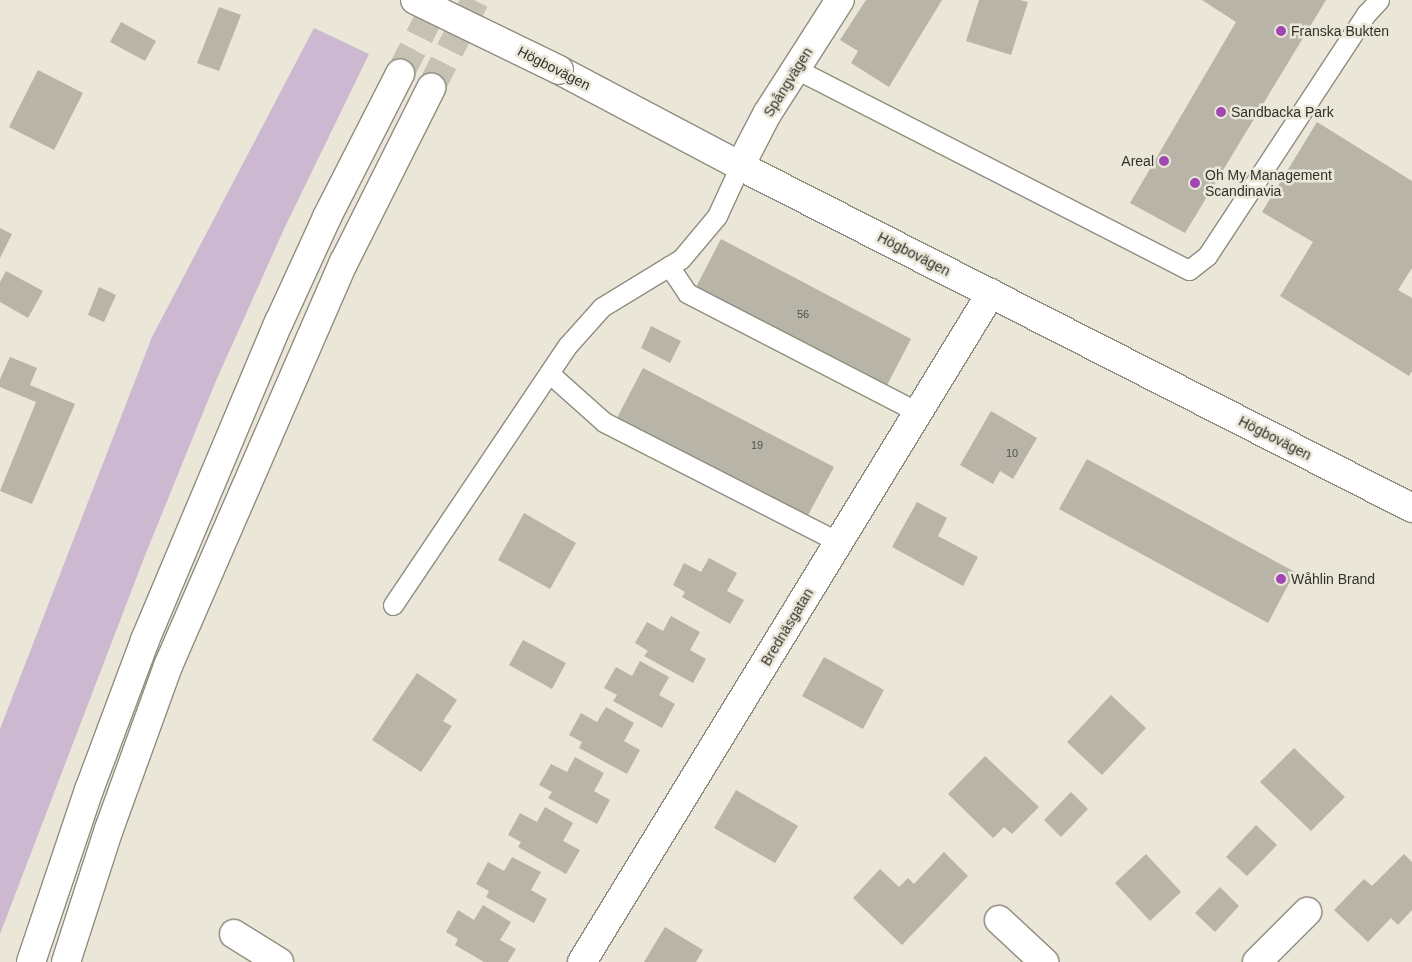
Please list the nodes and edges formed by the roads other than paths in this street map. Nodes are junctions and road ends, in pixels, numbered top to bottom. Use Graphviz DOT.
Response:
graph roads {
  1 [pos="415,0"];
  2 [pos="840,0"];
  3 [pos="1379,0"];
  4 [pos="796,69"];
  5 [pos="400,74"];
  6 [pos="431,88"];
  7 [pos="740,166"];
  8 [pos="669,266"];
  9 [pos="991,292"];
  10 [pos="549,373"];
  11 [pos="918,412"];
  12 [pos="1412,508"];
  13 [pos="839,542"];
  14 [pos="393,605"];
  15 [pos="1308,912"];
  16 [pos="999,920"];
  17 [pos="234,934"];
  18 [pos="30,962"];
  19 [pos="66,962"];
  20 [pos="278,962"];
  21 [pos="582,962"];
  22 [pos="1044,962"];
  23 [pos="1257,962"];
  1 -- 7 [label="main road, Högbovägen, bridge"];
  2 -- 4 [label="main road, Spångvägen"];
  3 -- 4 [label="lane"];
  4 -- 7 [label="main road, Spångvägen"];
  5 -- 18 [label="main road"];
  6 -- 19 [label="main road"];
  7 -- 8 [label="lane"];
  7 -- 9 [label="main road, Högbovägen"];
  8 -- 10 [label="lane"];
  8 -- 11 [label="lane"];
  9 -- 11 [label="main road, Brednäsgatan"];
  9 -- 12 [label="main road, Högbovägen"];
  10 -- 13 [label="lane"];
  10 -- 14 [label="lane"];
  11 -- 13 [label="main road, Brednäsgatan"];
  13 -- 21 [label="main road, Brednäsgatan"];
  15 -- 23 [label="main road"];
  16 -- 22 [label="main road"];
  17 -- 20 [label="main road"];
}
